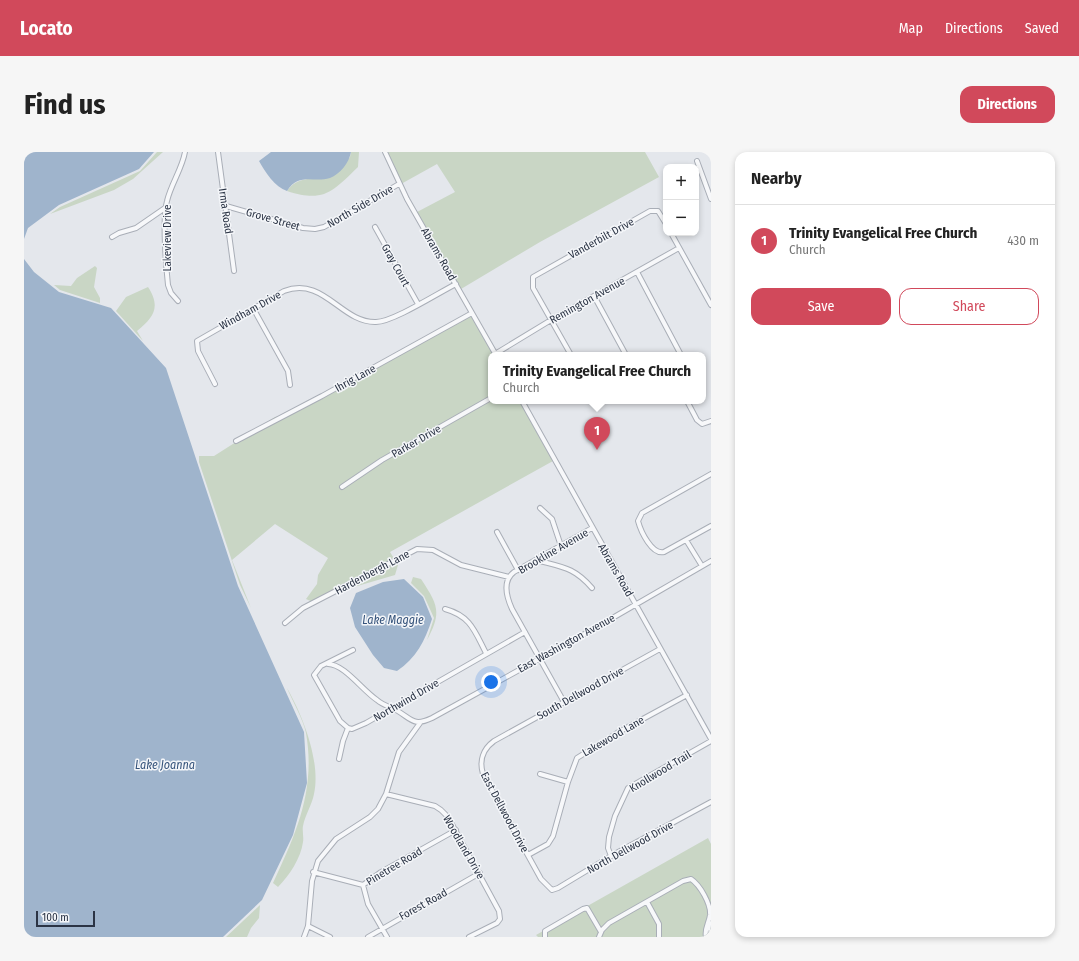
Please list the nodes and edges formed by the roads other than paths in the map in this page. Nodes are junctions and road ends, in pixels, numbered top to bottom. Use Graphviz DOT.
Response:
graph roads {
  1 [pos="185,152"];
  2 [pos="218,152"];
  3 [pos="385,152"];
  4 [pos="697,161"];
  5 [pos="399,184"];
  6 [pos="711,199"];
  7 [pos="226,206"];
  8 [pos="165,208"];
  9 [pos="663,219"];
  10 [pos="375,227"];
  11 [pos="320,228"];
  12 [pos="673,236"];
  13 [pos="112,238"];
  14 [pos="679,248"];
  15 [pos="234,271"];
  16 [pos="637,272"];
  17 [pos="456,284"];
  18 [pos="594,296"];
  19 [pos="178,301"];
  20 [pos="418,304"];
  21 [pos="711,305"];
  22 [pos="253,308"];
  23 [pos="472,313"];
  24 [pos="551,320"];
  25 [pos="495,352"];
  26 [pos="499,352"];
  27 [pos="569,352"];
  28 [pos="624,352"];
  29 [pos="679,352"];
  30 [pos="215,384"];
  31 [pos="290,384"];
  32 [pos="488,400"];
  33 [pos="524,404"];
  34 [pos="689,404"];
  35 [pos="711,421"];
  36 [pos="236,441"];
  37 [pos="711,474"];
  38 [pos="342,487"];
  39 [pos="540,508"];
  40 [pos="711,526"];
  41 [pos="592,528"];
  42 [pos="497,532"];
  43 [pos="686,540"];
  44 [pos="561,546"];
  45 [pos="536,560"];
  46 [pos="711,561"];
  47 [pos="702,566"];
  48 [pos="518,570"];
  49 [pos="509,577"];
  50 [pos="592,588"];
  51 [pos="636,604"];
  52 [pos="445,609"];
  53 [pos="285,623"];
  54 [pos="525,632"];
  55 [pos="660,649"];
  56 [pos="353,650"];
  57 [pos="486,653"];
  58 [pos="540,659"];
  59 [pos="328,664"];
  60 [pos="687,695"];
  61 [pos="564,702"];
  62 [pos="391,708"];
  63 [pos="420,723"];
  64 [pos="348,728"];
  65 [pos="500,738"];
  66 [pos="711,740"];
  67 [pos="339,759"];
  68 [pos="540,774"];
  69 [pos="568,782"];
  70 [pos="386,794"];
  71 [pos="711,802"];
  72 [pos="456,830"];
  73 [pos="528,855"];
  74 [pos="611,856"];
  75 [pos="313,872"];
  76 [pos="480,873"];
  77 [pos="363,885"];
  78 [pos="548,888"];
  79 [pos="647,902"];
  80 [pos="709,922"];
  81 [pos="308,926"];
  82 [pos="382,928"];
  83 [pos="601,932"];
  84 [pos="711,935"];
  85 [pos="304,937"];
  86 [pos="330,937"];
  87 [pos="368,937"];
  88 [pos="387,937"];
  89 [pos="469,937"];
  90 [pos="545,937"];
  91 [pos="599,937"];
  92 [pos="659,937"];
  93 [pos="706,937"];
  1 -- 8 [label="street, Lakeview Drive"];
  2 -- 7 [label="street, Irma Road"];
  3 -- 5 [label="street, Abrams Road"];
  4 -- 6 [label="street"];
  5 -- 11 [label="street, North Side Drive"];
  5 -- 17 [label="street, Abrams Road"];
  7 -- 11 [label="street, Grove Street"];
  7 -- 15 [label="street, Irma Road"];
  8 -- 13 [label="street"];
  8 -- 19 [label="street, Lakeview Drive"];
  9 -- 24 [label="street, Vanderbilt Drive"];
  10 -- 20 [label="street, Gray Court"];
  12 -- 14 [label="street"];
  14 -- 16 [label="street, Remington Avenue"];
  14 -- 21 [label="street"];
  16 -- 18 [label="street, Remington Avenue"];
  16 -- 29 [label="street"];
  17 -- 20 [label="street, Windham Drive"];
  17 -- 23 [label="street, Abrams Road"];
  18 -- 24 [label="street, Remington Avenue"];
  18 -- 28 [label="street"];
  20 -- 22 [label="street, Windham Drive"];
  22 -- 30 [label="street, Windham Drive"];
  22 -- 31 [label="street"];
  23 -- 25 [label="street, Abrams Road"];
  23 -- 36 [label="street, Ihrig Lane"];
  24 -- 26 [label="street, Remington Avenue"];
  24 -- 27 [label="street"];
  32 -- 38 [label="street, Parker Drive"];
  33 -- 41 [label="street, Abrams Road"];
  34 -- 35 [label="street"];
  37 -- 43 [label="street"];
  39 -- 44 [label="street"];
  40 -- 43 [label="street"];
  41 -- 44 [label="street, Brookline Avenue"];
  41 -- 51 [label="street, Abrams Road"];
  42 -- 48 [label="street"];
  43 -- 47 [label="street"];
  44 -- 45 [label="street, Brookline Avenue"];
  45 -- 48 [label="street, Brookline Avenue"];
  45 -- 50 [label="street"];
  46 -- 47 [label="street, East Washington Avenue"];
  47 -- 51 [label="street, East Washington Avenue"];
  48 -- 49 [label="street, Brookline Avenue"];
  49 -- 53 [label="street, Hardenbergh Lane"];
  49 -- 54 [label="street, Brookline Avenue"];
  51 -- 55 [label="street, Abrams Road"];
  51 -- 58 [label="street, East Washington Avenue"];
  52 -- 57 [label="street"];
  54 -- 57 [label="street, Northwind Drive"];
  54 -- 58 [label="street, Brookline Avenue"];
  55 -- 60 [label="street, Abrams Road"];
  55 -- 61 [label="street, South Dellwood Drive"];
  56 -- 59 [label="street"];
  57 -- 62 [label="street, Northwind Drive"];
  58 -- 61 [label="street, Brookline Avenue"];
  58 -- 63 [label="street, East Washington Avenue"];
  59 -- 62 [label="street"];
  59 -- 64 [label="street"];
  60 -- 66 [label="street, Abrams Road"];
  60 -- 69 [label="street, Lakewood Lane"];
  61 -- 65 [label="street, South Dellwood Drive"];
  62 -- 63 [label="street"];
  62 -- 64 [label="street, Northwind Drive"];
  63 -- 70 [label="street"];
  64 -- 67 [label="street"];
  65 -- 73 [label="street, East Dellwood Drive"];
  66 -- 74 [label="street, Knollwood Trail"];
  68 -- 69 [label="street"];
  69 -- 73 [label="street, Lakewood Lane"];
  70 -- 72 [label="street, Woodland Drive"];
  70 -- 75 [label="street"];
  71 -- 74 [label="street, North Dellwood Drive"];
  72 -- 76 [label="street, Woodland Drive"];
  72 -- 77 [label="street, Pinetree Road"];
  73 -- 78 [label="street, East Dellwood Drive"];
  74 -- 78 [label="street, North Dellwood Drive"];
  75 -- 77 [label="street"];
  75 -- 81 [label="street"];
  76 -- 82 [label="street, Forest Road"];
  76 -- 89 [label="street, Woodland Drive"];
  77 -- 82 [label="street, Pinetree Road"];
  79 -- 80 [label="street"];
  79 -- 83 [label="street"];
  79 -- 92 [label="street"];
  80 -- 84 [label="street"];
  80 -- 93 [label="street"];
  81 -- 85 [label="street"];
  81 -- 86 [label="street"];
  82 -- 87 [label="street, Forest Road"];
  82 -- 88 [label="street, Pinetree Road"];
  83 -- 90 [label="street"];
  83 -- 91 [label="street"];
}
